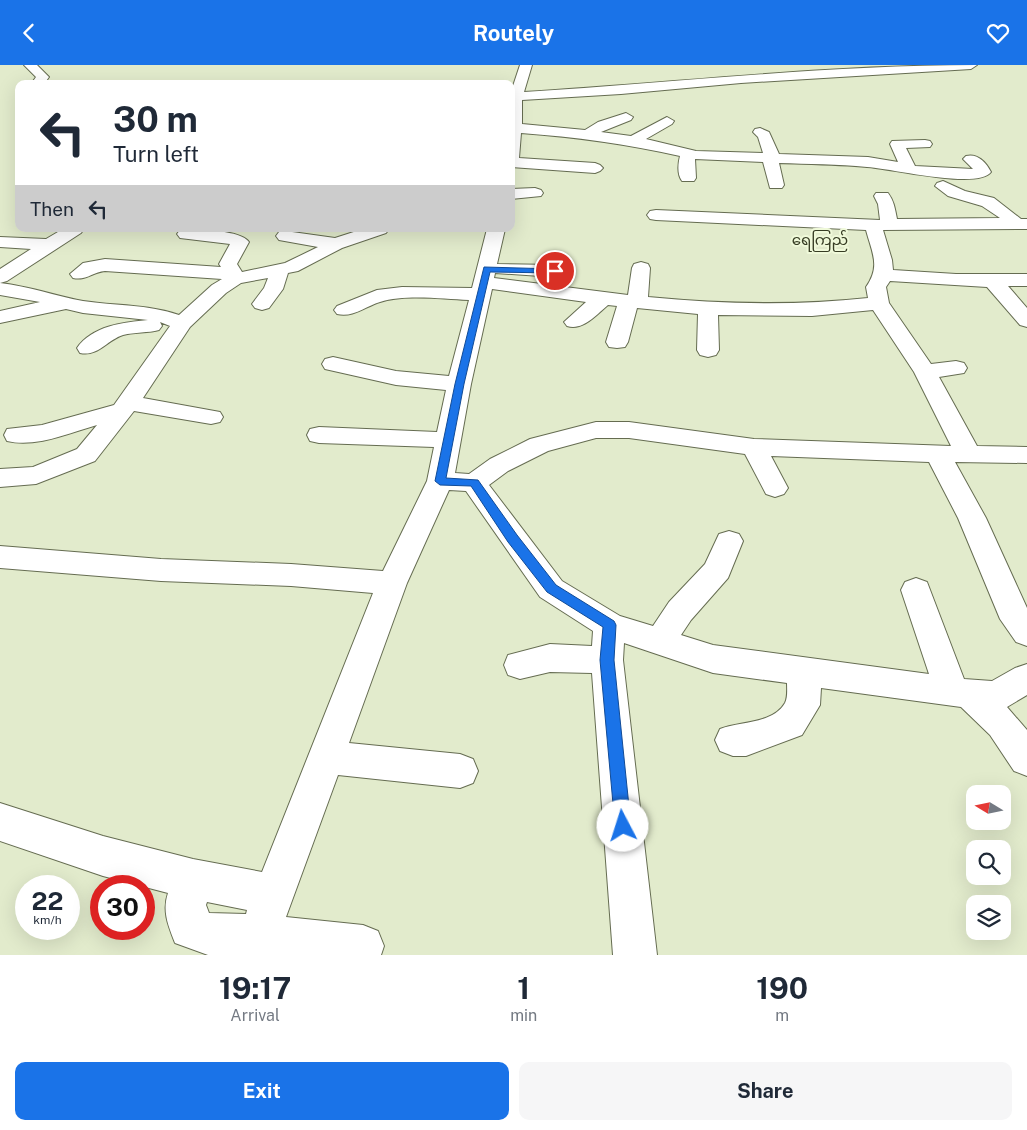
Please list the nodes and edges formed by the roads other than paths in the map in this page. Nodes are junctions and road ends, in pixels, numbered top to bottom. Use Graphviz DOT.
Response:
graph roads {
  1 [pos="30,65"];
  2 [pos="526,65"];
  3 [pos="971,65"];
  4 [pos="40,80"];
  5 [pos="515,94"];
  6 [pos="515,97"];
  7 [pos="515,112"];
  8 [pos="626,117"];
  9 [pos="667,121"];
  10 [pos="516,128"];
  11 [pos="760,132"];
  12 [pos="515,134"];
  13 [pos="587,134"];
  14 [pos="633,141"];
  15 [pos="733,141"];
  16 [pos="925,144"];
  17 [pos="692,155"];
  18 [pos="771,159"];
  19 [pos="971,159"];
  20 [pos="515,160"];
  21 [pos="595,168"];
  22 [pos="909,170"];
  23 [pos="688,178"];
  24 [pos="776,185"];
  25 [pos="943,186"];
  26 [pos="535,193"];
  27 [pos="515,194"];
  28 [pos="882,197"];
  29 [pos="656,215"];
  30 [pos="1022,224"];
  31 [pos="881,225"];
  32 [pos="371,232"];
  33 [pos="382,232"];
  34 [pos="495,232"];
  35 [pos="186,234"];
  36 [pos="58,235"];
  37 [pos="284,236"];
  38 [pos="0,242"];
  39 [pos="336,244"];
  40 [pos="361,252"];
  41 [pos="641,268"];
  42 [pos="274,271"];
  43 [pos="555,271"];
  44 [pos="80,274"];
  45 [pos="884,275"];
  46 [pos="0,277"];
  47 [pos="234,277"];
  48 [pos="1027,280"];
  49 [pos="484,282"];
  50 [pos="998,285"];
  51 [pos="0,289"];
  52 [pos="1027,295"];
  53 [pos="603,299"];
  54 [pos="633,302"];
  55 [pos="64,303"];
  56 [pos="262,303"];
  57 [pos="879,303"];
  58 [pos="708,308"];
  59 [pos="344,310"];
  60 [pos="802,310"];
  61 [pos="0,317"];
  62 [pos="179,321"];
  63 [pos="1027,321"];
  64 [pos="574,322"];
  65 [pos="808,331"];
  66 [pos="617,342"];
  67 [pos="88,348"];
  68 [pos="708,350"];
  69 [pos="333,363"];
  70 [pos="956,368"];
  71 [pos="925,372"];
  72 [pos="459,384"];
  73 [pos="126,406"];
  74 [pos="211,417"];
  75 [pos="16,435"];
  76 [pos="319,435"];
  77 [pos="447,440"];
  78 [pos="754,447"];
  79 [pos="938,454"];
  80 [pos="969,454"];
  81 [pos="1027,455"];
  82 [pos="0,478"];
  83 [pos="440,481"];
  84 [pos="474,483"];
  85 [pos="775,488"];
  86 [pos="729,541"];
  87 [pos="0,557"];
  88 [pos="392,583"];
  89 [pos="916,590"];
  90 [pos="1027,633"];
  91 [pos="608,642"];
  92 [pos="660,643"];
  93 [pos="520,665"];
  94 [pos="805,671"];
  95 [pos="1027,678"];
  96 [pos="961,692"];
  97 [pos="734,740"];
  98 [pos="1021,740"];
  99 [pos="327,757"];
  100 [pos="460,771"];
  101 [pos="0,822"];
  102 [pos="193,879"];
  103 [pos="273,894"];
  104 [pos="255,946"];
  105 [pos="363,947"];
  106 [pos="635,955"];
  1 -- 4 [label="street"];
  2 -- 5 [label="street"];
  3 -- 6 [label="street"];
  7 -- 10 [label="street"];
  8 -- 13 [label="street"];
  9 -- 14 [label="street"];
  10 -- 12 [label="street"];
  10 -- 13 [label="street"];
  11 -- 18 [label="street"];
  13 -- 14 [label="street"];
  14 -- 17 [label="street"];
  15 -- 17 [label="street"];
  16 -- 22 [label="street"];
  17 -- 18 [label="street"];
  17 -- 23 [label="street"];
  18 -- 22 [label="street"];
  18 -- 24 [label="street"];
  19 -- 22 [label="street"];
  20 -- 21 [label="street"];
  25 -- 30 [label="street"];
  26 -- 27 [label="street"];
  28 -- 31 [label="street"];
  29 -- 31 [label="street"];
  30 -- 31 [label="street"];
  31 -- 45 [label="street"];
  32 -- 39 [label="street"];
  33 -- 40 [label="street"];
  34 -- 49 [label="street"];
  35 -- 47 [label="street"];
  36 -- 38 [label="street"];
  36 -- 46 [label="street"];
  37 -- 39 [label="street"];
  39 -- 42 [label="street"];
  41 -- 54 [label="street"];
  42 -- 47 [label="street"];
  42 -- 56 [label="street"];
  43 -- 49 [label="street"];
  44 -- 47 [label="street"];
  45 -- 50 [label="street"];
  45 -- 57 [label="street"];
  47 -- 62 [label="street"];
  48 -- 50 [label="street"];
  49 -- 53 [label="street"];
  49 -- 59 [label="street"];
  49 -- 72 [label="street"];
  50 -- 52 [label="street"];
  50 -- 63 [label="street"];
  51 -- 55 [label="street"];
  53 -- 54 [label="street"];
  53 -- 64 [label="street"];
  54 -- 58 [label="street"];
  54 -- 66 [label="street"];
  55 -- 61 [label="street"];
  55 -- 62 [label="street"];
  57 -- 60 [label="street"];
  57 -- 71 [label="street"];
  58 -- 60 [label="street"];
  58 -- 68 [label="street"];
  60 -- 65 [label="street"];
  62 -- 67 [label="street"];
  62 -- 73 [label="street"];
  69 -- 72 [label="street"];
  70 -- 71 [label="street"];
  71 -- 80 [label="street"];
  72 -- 77 [label="street"];
  73 -- 74 [label="street"];
  73 -- 75 [label="street"];
  73 -- 82 [label="street"];
  76 -- 77 [label="street"];
  77 -- 83 [label="street"];
  78 -- 79 [label="street"];
  78 -- 84 [label="street"];
  78 -- 85 [label="street"];
  79 -- 80 [label="street"];
  79 -- 90 [label="street"];
  80 -- 81 [label="street"];
  83 -- 84 [label="street"];
  83 -- 88 [label="street"];
  84 -- 91 [label="street"];
  86 -- 92 [label="street"];
  87 -- 88 [label="street"];
  88 -- 99 [label="street"];
  89 -- 96 [label="street"];
  91 -- 92 [label="street"];
  91 -- 93 [label="street"];
  91 -- 106 [label="street"];
  92 -- 94 [label="street"];
  94 -- 96 [label="street"];
  94 -- 97 [label="street"];
  95 -- 96 [label="street"];
  96 -- 98 [label="street"];
  99 -- 100 [label="street"];
  99 -- 103 [label="street"];
  101 -- 102 [label="street"];
  102 -- 103 [label="street"];
  102 -- 104 [label="street"];
  103 -- 104 [label="street"];
  104 -- 105 [label="street"];
}
